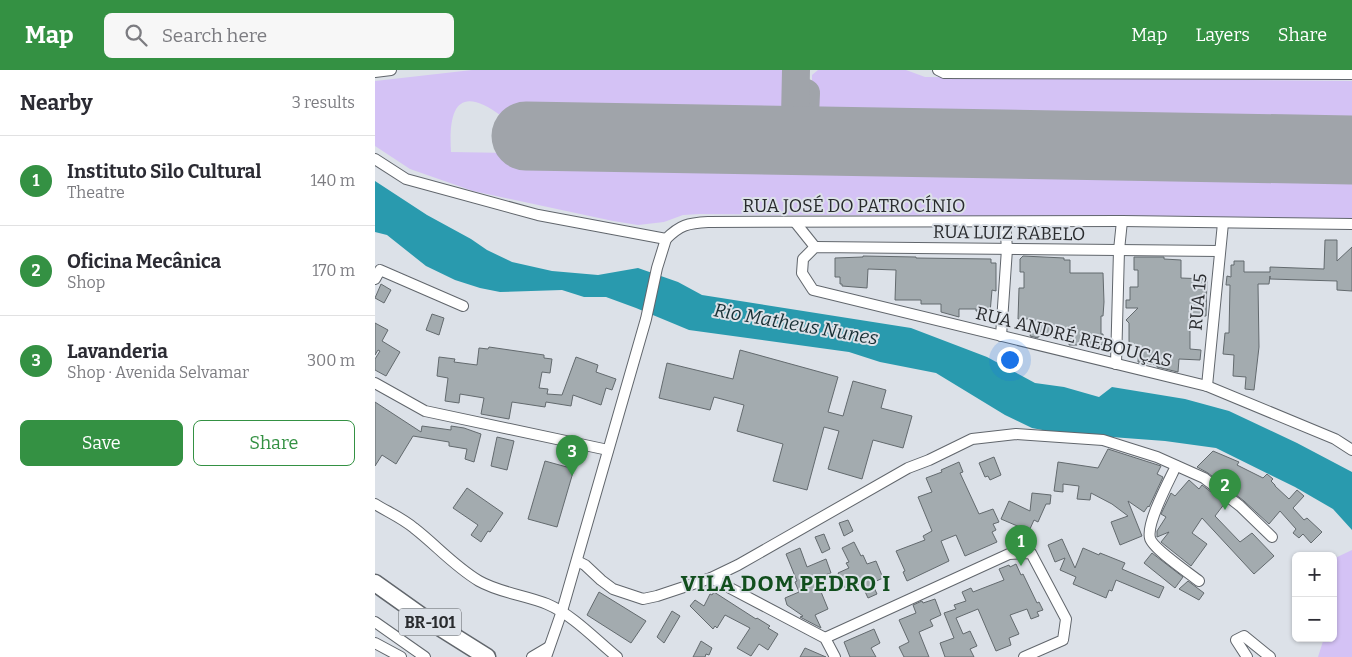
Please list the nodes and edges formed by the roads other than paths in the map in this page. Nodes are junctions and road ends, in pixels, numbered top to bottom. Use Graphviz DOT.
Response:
graph roads {
  1 [pos="391,70"];
  2 [pos="941,71"];
  3 [pos="1008,71"];
  4 [pos="375,72"];
  5 [pos="1232,72"];
  6 [pos="1352,74"];
  7 [pos="375,159"];
  8 [pos="1122,221"];
  9 [pos="795,222"];
  10 [pos="1005,222"];
  11 [pos="1223,223"];
  12 [pos="1352,224"];
  13 [pos="666,239"];
  14 [pos="815,247"];
  15 [pos="1007,249"];
  16 [pos="1119,250"];
  17 [pos="1219,251"];
  18 [pos="375,280"];
  19 [pos="463,306"];
  20 [pos="1001,336"];
  21 [pos="1115,364"];
  22 [pos="375,383"];
  23 [pos="1207,386"];
  24 [pos="608,450"];
  25 [pos="1352,450"];
  26 [pos="1176,466"];
  27 [pos="375,504"];
  28 [pos="1272,537"];
  29 [pos="577,561"];
  30 [pos="711,578"];
  31 [pos="1199,581"];
  32 [pos="375,583"];
  33 [pos="562,611"];
  34 [pos="375,622"];
  35 [pos="825,638"];
  36 [pos="375,643"];
  37 [pos="547,652"];
  38 [pos="401,657"];
  39 [pos="425,657"];
  40 [pos="487,657"];
  41 [pos="532,657"];
  42 [pos="617,657"];
  43 [pos="835,657"];
  44 [pos="1024,657"];
  45 [pos="1247,657"];
  46 [pos="1270,657"];
  1 -- 4 [label="street"];
  2 -- 3 [label="street"];
  3 -- 5 [label="street"];
  5 -- 6 [label="street"];
  7 -- 13 [label="street"];
  8 -- 10 [label="street, RUA JOSÉ DO PATROCÍNIO"];
  8 -- 11 [label="street, RUA JOSÉ DO PATROCÍNIO"];
  8 -- 16 [label="street"];
  9 -- 10 [label="street, RUA JOSÉ DO PATROCÍNIO"];
  9 -- 13 [label="street, RUA JOSÉ DO PATROCÍNIO"];
  9 -- 14 [label="street"];
  10 -- 15 [label="street"];
  11 -- 12 [label="street, RUA JOSÉ DO PATROCÍNIO"];
  11 -- 17 [label="street, RUA 15"];
  13 -- 24 [label="street"];
  14 -- 15 [label="street, RUA LUIZ RABELO"];
  14 -- 20 [label="street, RUA ANDRÉ REBOUÇAS"];
  15 -- 16 [label="street, RUA LUIZ RABELO"];
  15 -- 20 [label="street"];
  16 -- 17 [label="street, RUA LUIZ RABELO"];
  16 -- 21 [label="street"];
  17 -- 23 [label="street, RUA 15"];
  18 -- 19 [label="street"];
  20 -- 21 [label="street, RUA ANDRÉ REBOUÇAS"];
  21 -- 23 [label="street, RUA ANDRÉ REBOUÇAS"];
  22 -- 24 [label="street"];
  23 -- 25 [label="street, RUA ANDRÉ REBOUÇAS"];
  24 -- 29 [label="street"];
  26 -- 28 [label="street"];
  26 -- 30 [label="street"];
  26 -- 31 [label="street"];
  27 -- 33 [label="street"];
  29 -- 30 [label="street"];
  29 -- 33 [label="street"];
  30 -- 35 [label="street"];
  32 -- 40 [label="highway, BR-101"];
  33 -- 37 [label="street"];
  33 -- 42 [label="street"];
  34 -- 39 [label="street"];
  35 -- 43 [label="street"];
  35 -- 44 [label="street"];
  36 -- 38 [label="street"];
  37 -- 41 [label="street"];
  45 -- 46 [label="street"];
}
